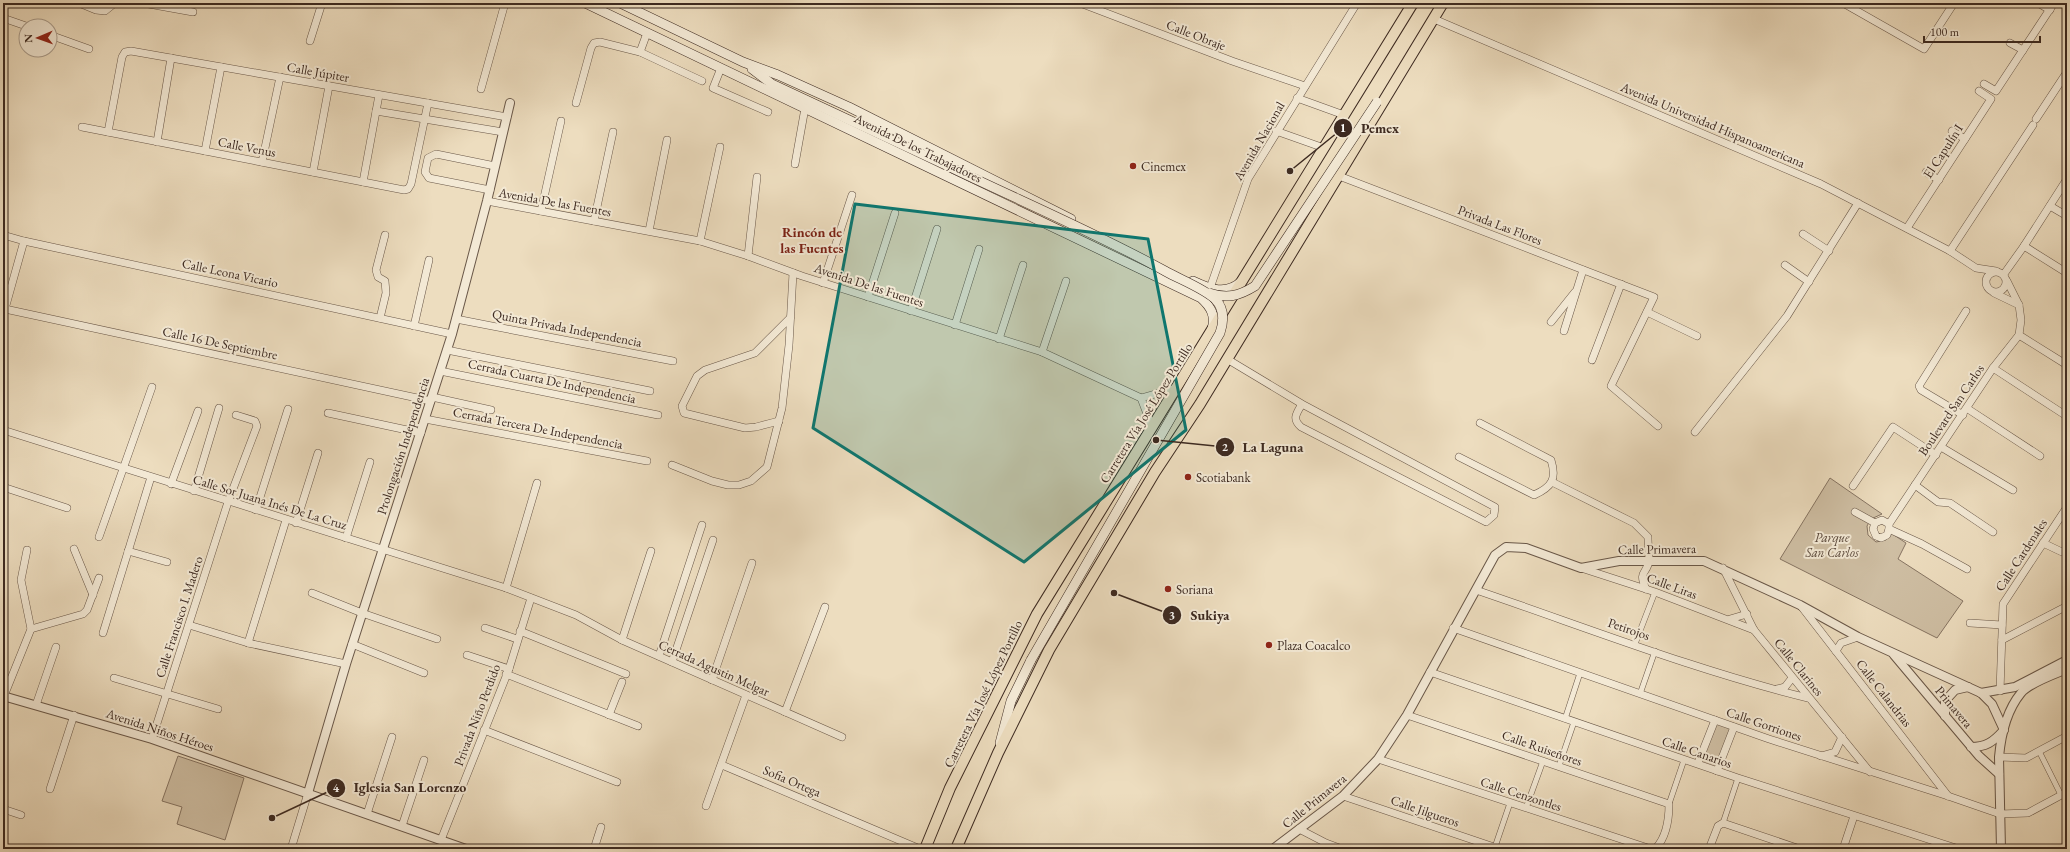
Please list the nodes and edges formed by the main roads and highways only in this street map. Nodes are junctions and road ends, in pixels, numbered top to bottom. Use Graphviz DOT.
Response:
graph roads {
  1 [pos="585,3"];
  2 [pos="620,3"];
  3 [pos="1413,3"];
  4 [pos="1443,3"];
  5 [pos="1418,44"];
  6 [pos="743,62"];
  7 [pos="938,172"];
  8 [pos="1244,278"];
  9 [pos="1209,336"];
  10 [pos="998,753"];
  11 [pos="925,849"];
  12 [pos="956,849"];
  1 -- 7 [label="main road, Avenida De los Trabajadores"];
  2 -- 6 [label="main road, Avenida De los Trabajadores"];
  3 -- 8 [label="main road, Carretera Vía José López Portillo"];
  4 -- 5 [label="main road"];
  5 -- 7 [label="main road, bridge"];
  5 -- 10 [label="main road"];
  6 -- 8 [label="main road, Avenida De los Trabajadores"];
  6 -- 10 [label="main road, bridge"];
  7 -- 9 [label="main road, Avenida De los Trabajadores"];
  8 -- 9 [label="main road, Carretera Vía José López Portillo"];
  9 -- 11 [label="main road, Carretera Vía José López Portillo"];
  10 -- 12 [label="main road"];
}
